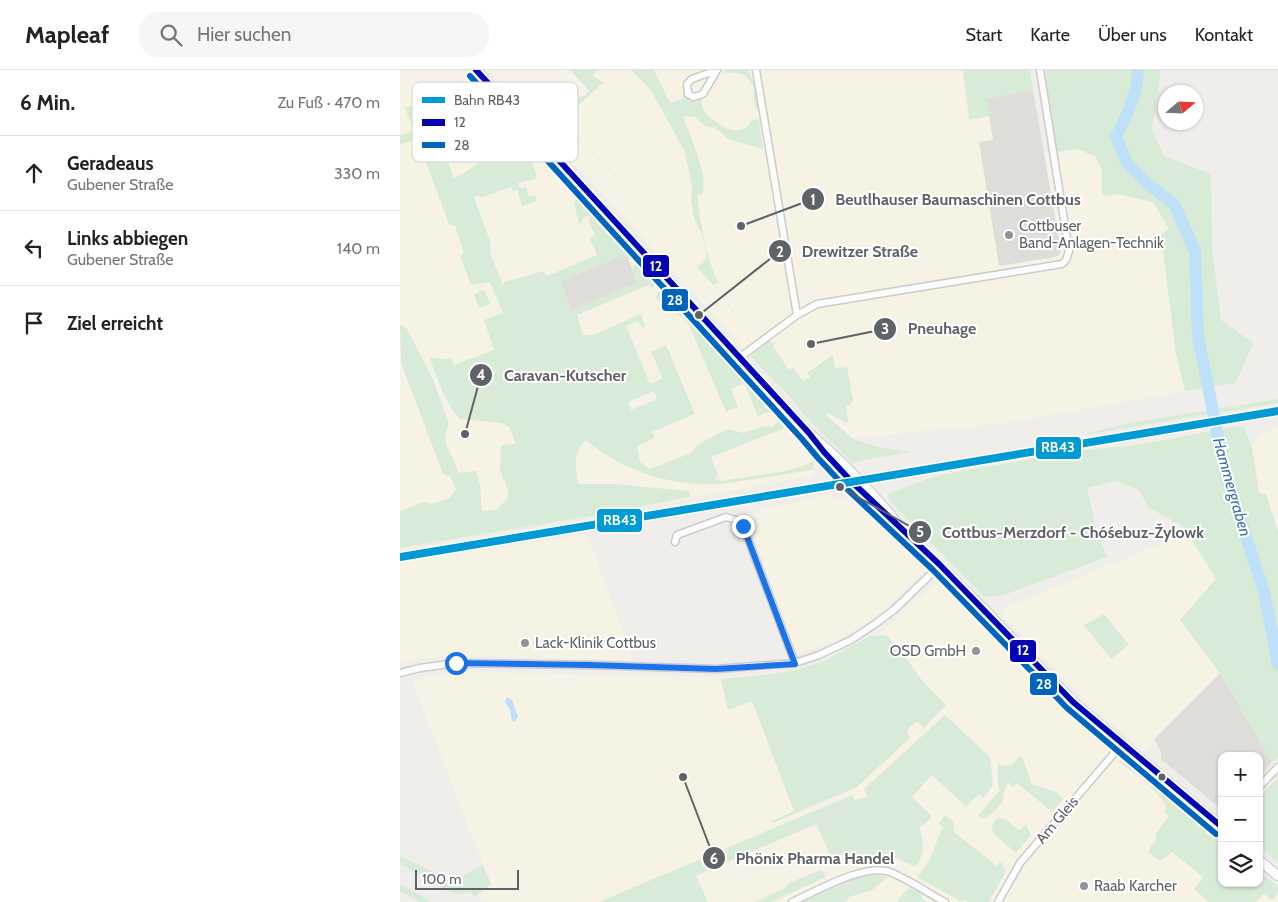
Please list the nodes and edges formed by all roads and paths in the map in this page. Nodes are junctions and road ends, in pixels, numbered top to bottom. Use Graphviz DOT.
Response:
graph roads {
  1 [pos="476,70"];
  2 [pos="717,70"];
  3 [pos="756,70"];
  4 [pos="1040,70"];
  5 [pos="487,82"];
  6 [pos="560,162"];
  7 [pos="797,315"];
  8 [pos="740,358"];
  9 [pos="675,542"];
  10 [pos="938,564"];
  11 [pos="795,664"];
  12 [pos="400,673"];
  13 [pos="1122,744"];
  14 [pos="1278,766"];
  15 [pos="1263,783"];
  16 [pos="1218,824"];
  17 [pos="1263,863"];
  18 [pos="1278,876"];
  19 [pos="792,902"];
  20 [pos="944,902"];
  21 [pos="998,902"];
  1 -- 5 [label="street"];
  2 -- 2 [label="street"];
  3 -- 7 [label="street"];
  4 -- 7 [label="street"];
  6 -- 8 [label="street"];
  7 -- 8 [label="street"];
  8 -- 10 [label="street"];
  9 -- 11 [label="street"];
  10 -- 11 [label="street"];
  10 -- 13 [label="street"];
  11 -- 12 [label="street"];
  13 -- 16 [label="street"];
  13 -- 21 [label="street, Am Gleis"];
  14 -- 15 [label="street"];
  17 -- 18 [label="street"];
  19 -- 20 [label="street"];
}
